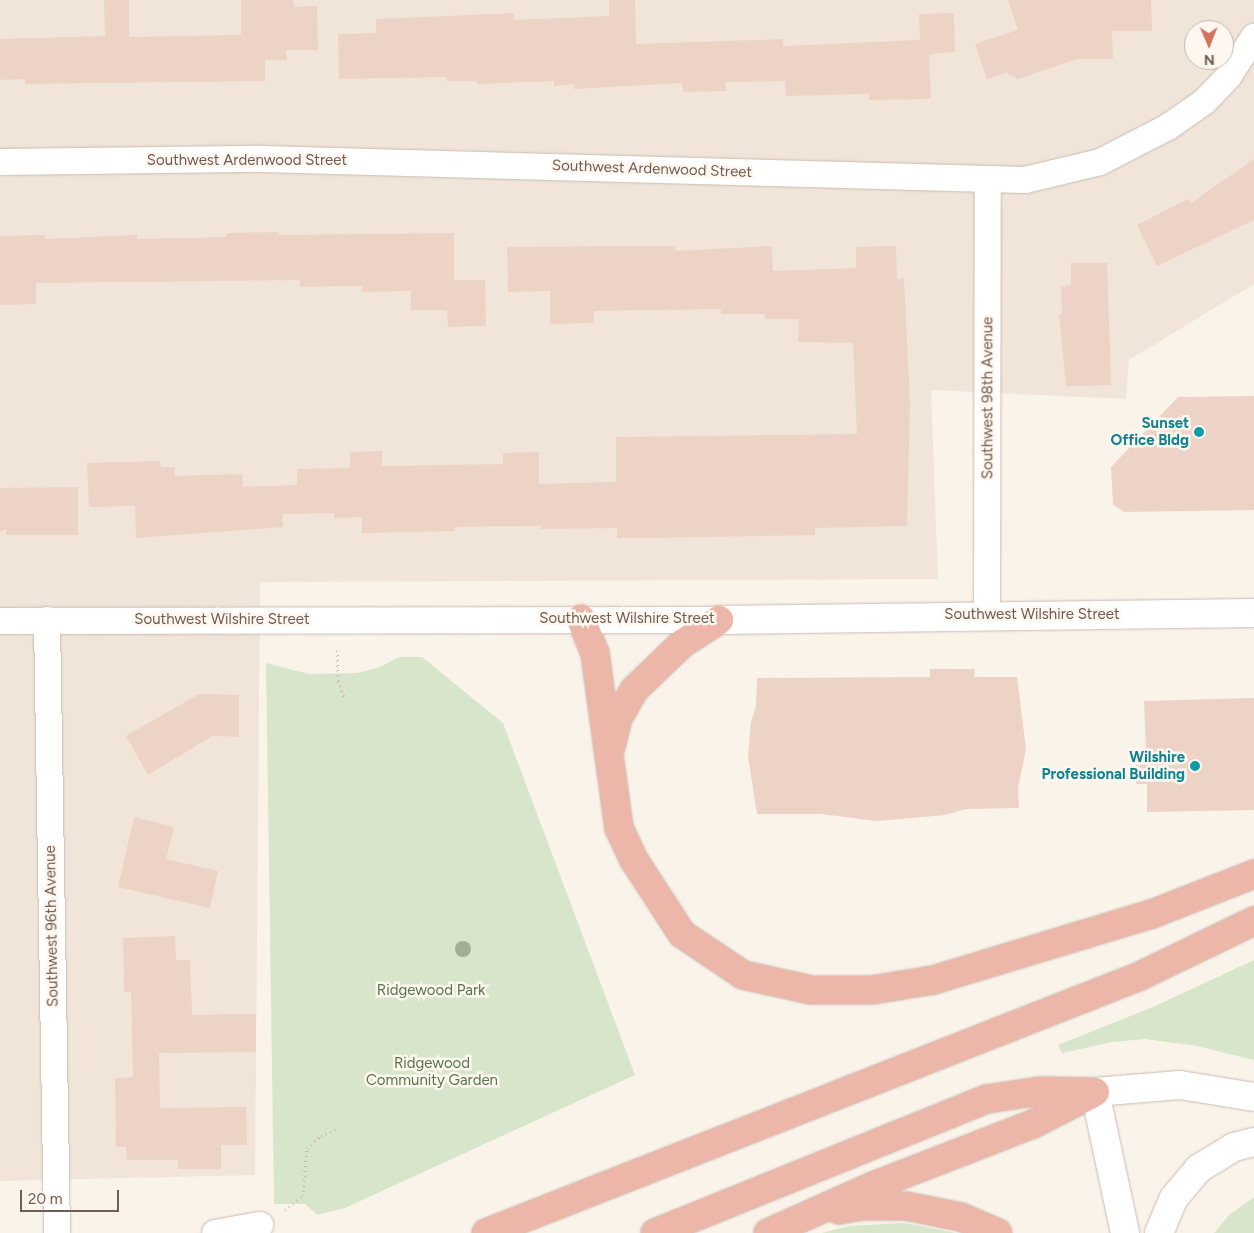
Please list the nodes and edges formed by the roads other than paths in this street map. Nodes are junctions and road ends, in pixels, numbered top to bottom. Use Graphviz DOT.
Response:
graph roads {
  1 [pos="1254,38"];
  2 [pos="0,162"];
  3 [pos="988,181"];
  4 [pos="1254,613"];
  5 [pos="987,614"];
  6 [pos="581,619"];
  7 [pos="47,620"];
  8 [pos="719,620"];
  9 [pos="0,621"];
  10 [pos="610,750"];
  11 [pos="1254,874"];
  12 [pos="1254,921"];
  13 [pos="1096,1092"];
  14 [pos="1254,1097"];
  15 [pos="1254,1142"];
  16 [pos="806,1217"];
  17 [pos="260,1225"];
  18 [pos="57,1233"];
  19 [pos="215,1233"];
  20 [pos="486,1233"];
  21 [pos="655,1233"];
  22 [pos="768,1233"];
  23 [pos="998,1233"];
  24 [pos="1125,1233"];
  25 [pos="1158,1233"];
  1 -- 3 [label="street, Southwest Ardenwood Street"];
  2 -- 3 [label="street, Southwest Ardenwood Street"];
  3 -- 5 [label="street, Southwest 98th Avenue"];
  4 -- 5 [label="street, Southwest Wilshire Street"];
  5 -- 8 [label="street, Southwest Wilshire Street"];
  6 -- 7 [label="street, Southwest Wilshire Street"];
  6 -- 8 [label="street, Southwest Wilshire Street"];
  6 -- 10 [label="highway"];
  7 -- 9 [label="street, Southwest Wilshire Street"];
  7 -- 18 [label="street, Southwest 96th Avenue"];
  8 -- 10 [label="highway"];
  10 -- 11 [label="highway"];
  12 -- 20 [label="highway"];
  13 -- 14 [label="street"];
  13 -- 16 [label="highway"];
  13 -- 21 [label="highway"];
  13 -- 24 [label="street"];
  15 -- 25 [label="street"];
  16 -- 22 [label="highway"];
  16 -- 23 [label="highway"];
  17 -- 19 [label="street"];
}
